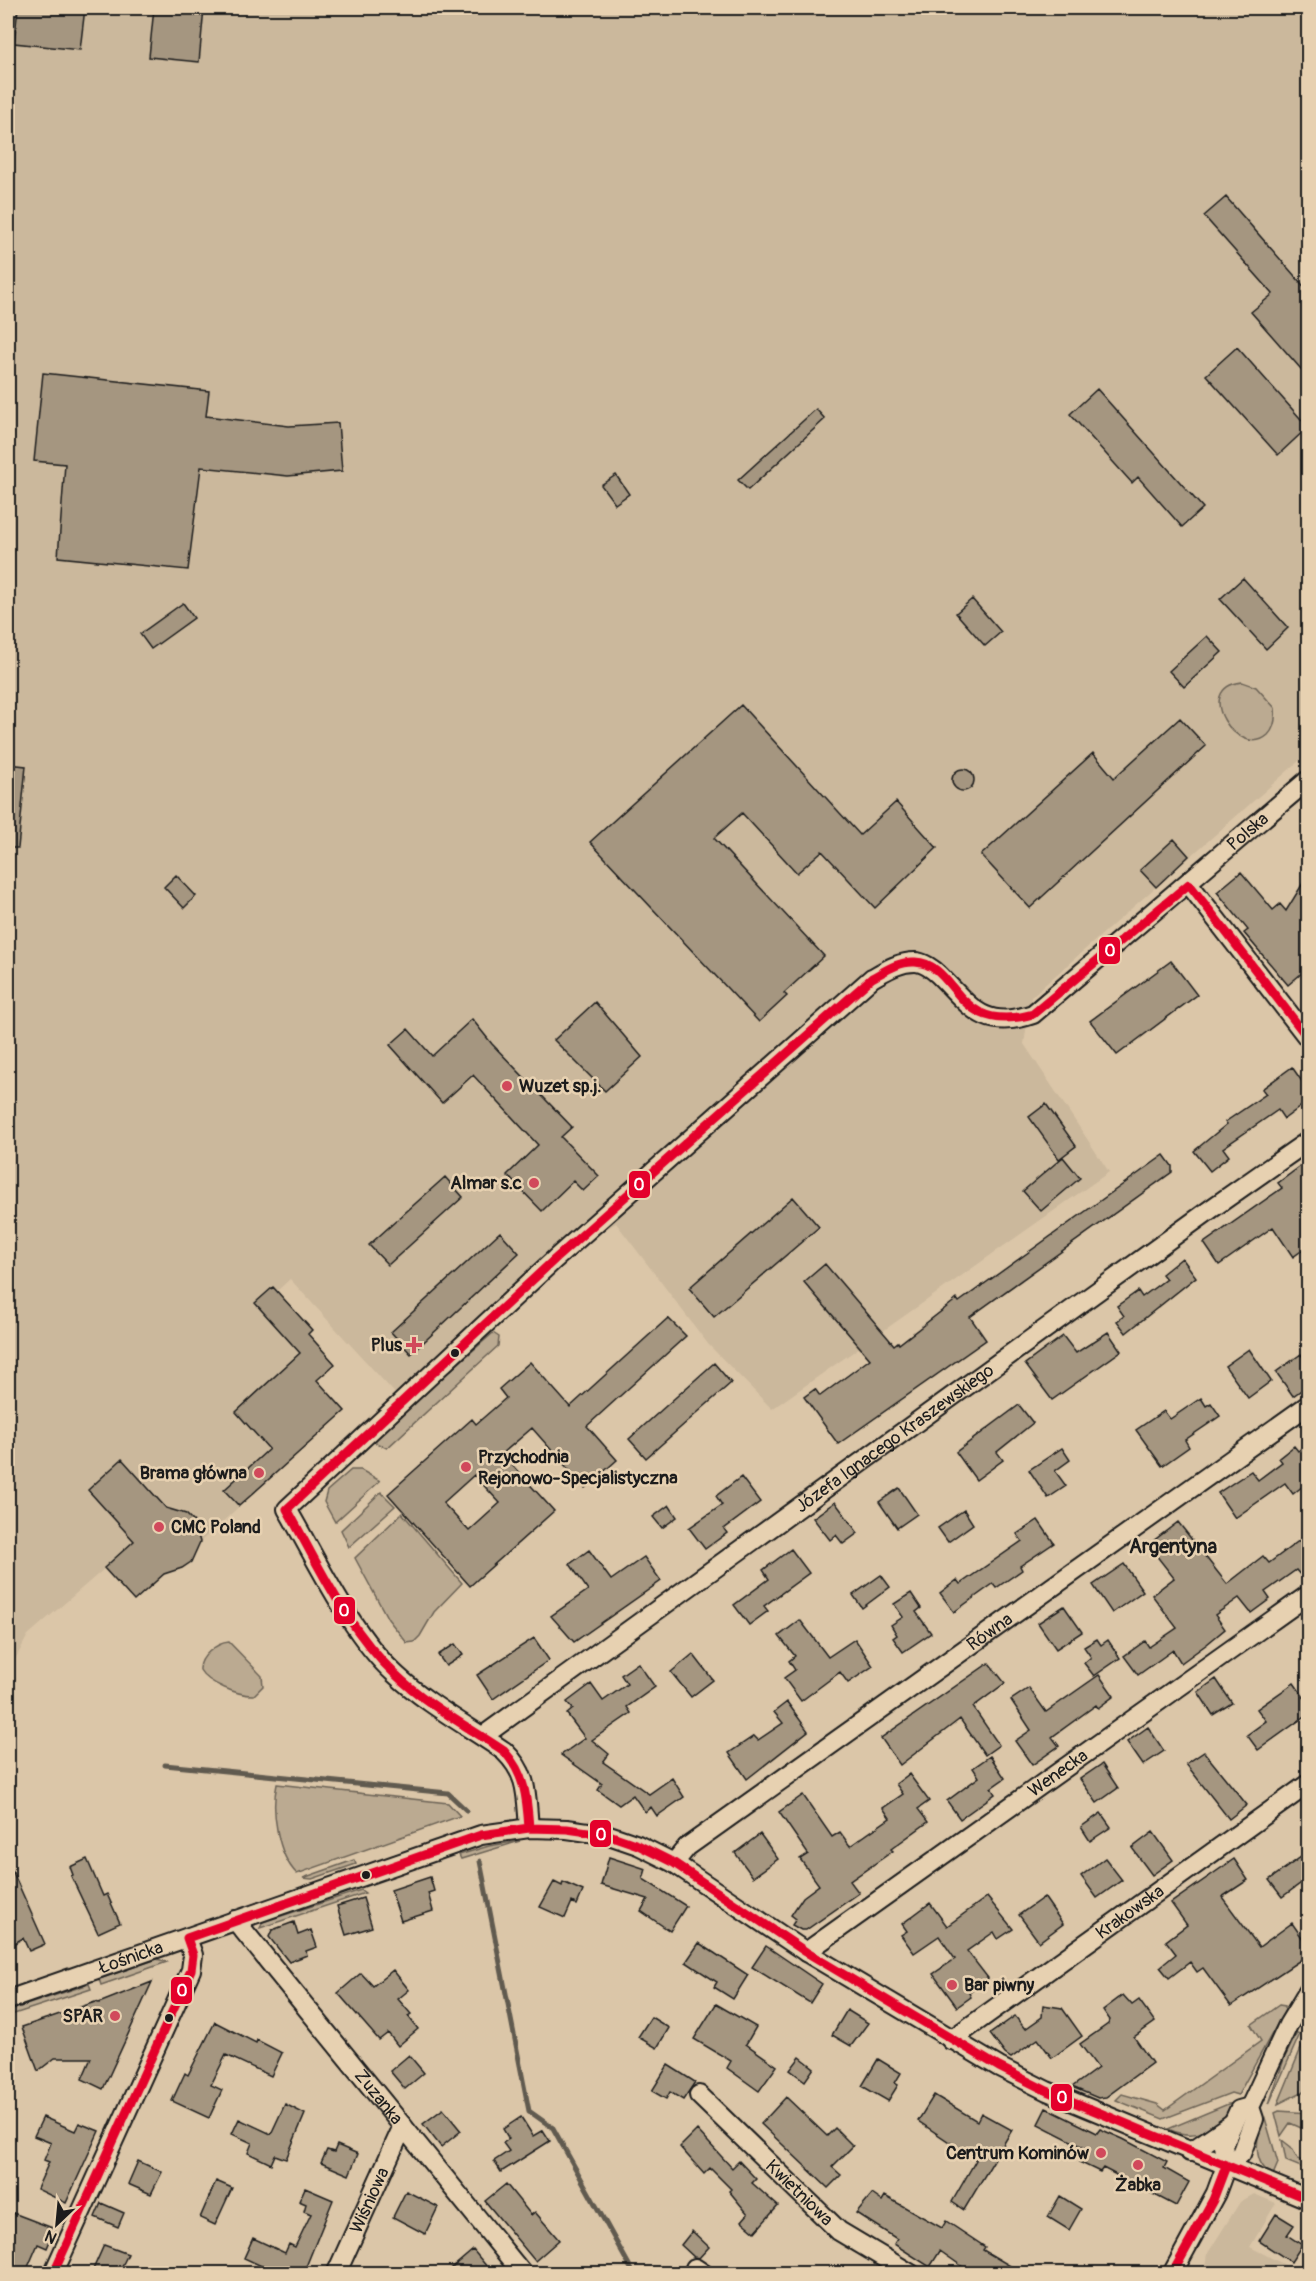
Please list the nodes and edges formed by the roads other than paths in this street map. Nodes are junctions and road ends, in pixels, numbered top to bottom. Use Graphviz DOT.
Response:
graph roads {
  1 [pos="1308,780"];
  2 [pos="1189,884"];
  3 [pos="1308,1038"];
  4 [pos="1308,1141"];
  5 [pos="1308,1405"];
  6 [pos="1308,1595"];
  7 [pos="483,1736"];
  8 [pos="1308,1784"];
  9 [pos="529,1828"];
  10 [pos="674,1863"];
  11 [pos="235,1920"];
  12 [pos="187,1938"];
  13 [pos="806,1952"];
  14 [pos="1308,1992"];
  15 [pos="8,2000"];
  16 [pos="951,2040"];
  17 [pos="699,2095"];
  18 [pos="1250,2107"];
  19 [pos="1231,2124"];
  20 [pos="403,2126"];
  21 [pos="1191,2152"];
  22 [pos="1226,2166"];
  23 [pos="1308,2199"];
  24 [pos="1176,2270"];
  25 [pos="53,2274"];
  26 [pos="336,2274"];
  27 [pos="523,2274"];
  28 [pos="911,2274"];
  1 -- 2 [label="street, Polska"];
  2 -- 3 [label="street"];
  2 -- 7 [label="street, Polska"];
  4 -- 7 [label="street, Józefa Ignacego Kraszewskiego"];
  5 -- 10 [label="street, Równa"];
  6 -- 13 [label="street, Wenecka"];
  7 -- 9 [label="street"];
  8 -- 16 [label="street, Krakowska"];
  9 -- 10 [label="street, Łośnicka"];
  9 -- 11 [label="street, Łośnicka"];
  10 -- 13 [label="street, Łośnicka"];
  11 -- 12 [label="street, Łośnicka"];
  11 -- 20 [label="street, Zuzanka"];
  12 -- 15 [label="street, Łośnicka"];
  12 -- 25 [label="street"];
  13 -- 16 [label="street, Łośnicka"];
  14 -- 18 [label="street"];
  16 -- 21 [label="street, Łośnicka"];
  17 -- 28 [label="street, Kwietniowa"];
  18 -- 19 [label="street"];
  18 -- 22 [label="street"];
  19 -- 21 [label="street"];
  19 -- 22 [label="street"];
  20 -- 26 [label="street, Wiśniowa"];
  20 -- 27 [label="street, Zuzanka"];
  21 -- 22 [label="street, Łośnicka"];
  22 -- 23 [label="street, Łośnicka"];
  22 -- 24 [label="street"];
}
